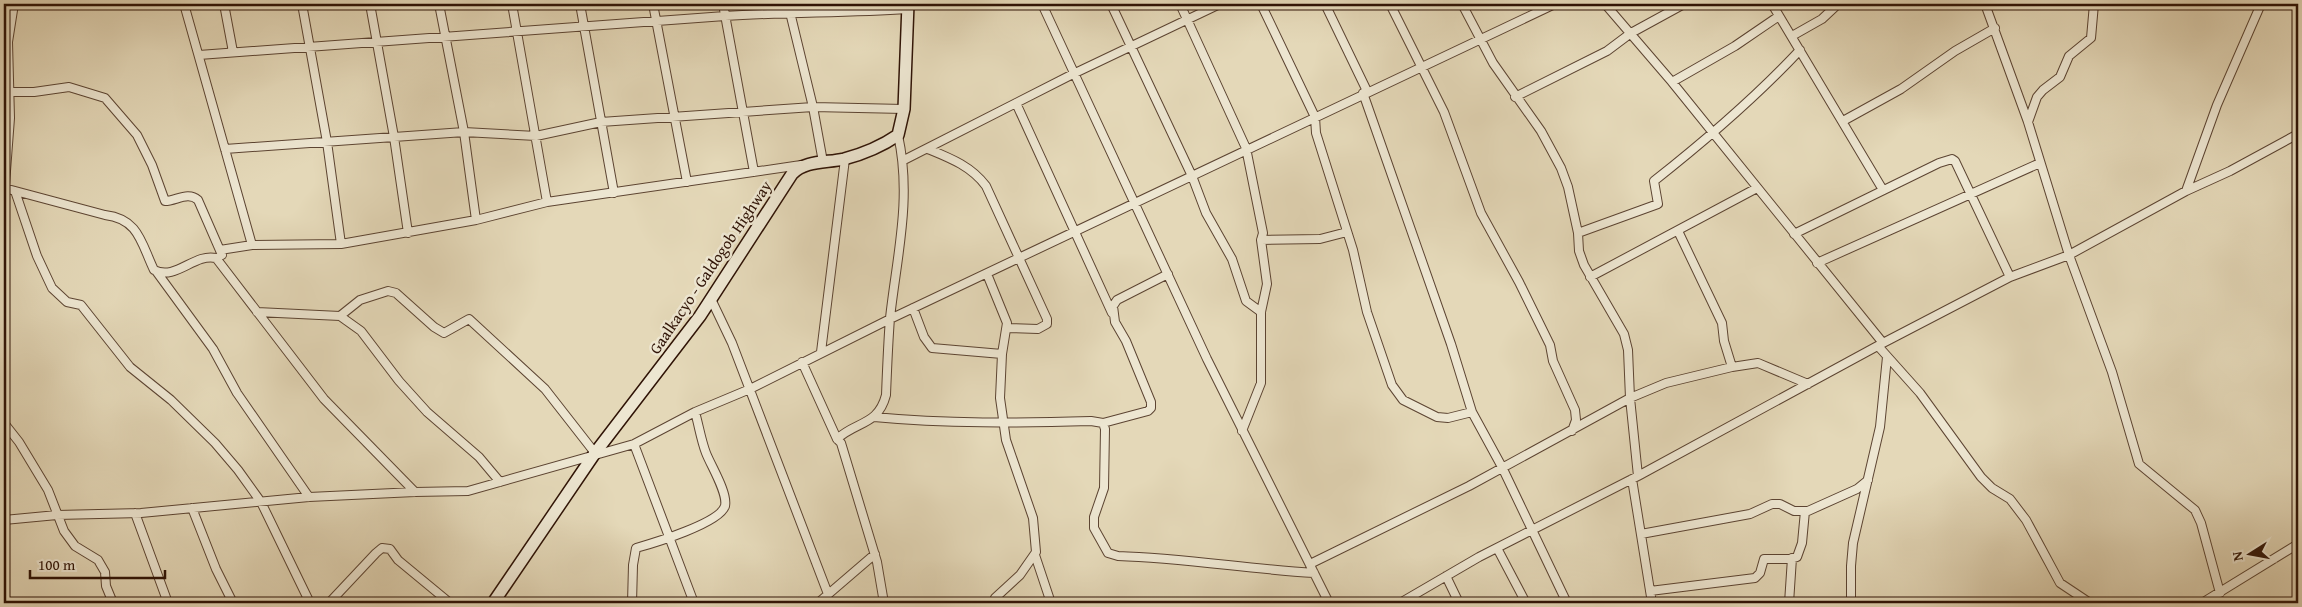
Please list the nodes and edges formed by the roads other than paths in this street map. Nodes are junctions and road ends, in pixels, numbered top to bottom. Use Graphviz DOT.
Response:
graph roads {
  1 [pos="14,4"];
  2 [pos="184,4"];
  3 [pos="224,4"];
  4 [pos="302,4"];
  5 [pos="370,4"];
  6 [pos="439,4"];
  7 [pos="512,4"];
  8 [pos="580,4"];
  9 [pos="652,4"];
  10 [pos="723,4"];
  11 [pos="854,4"];
  12 [pos="1042,4"];
  13 [pos="1111,4"];
  14 [pos="1180,4"];
  15 [pos="1220,4"];
  16 [pos="1261,4"];
  17 [pos="1325,4"];
  18 [pos="1390,4"];
  19 [pos="1462,4"];
  20 [pos="1555,4"];
  21 [pos="1605,4"];
  22 [pos="1684,4"];
  23 [pos="1772,4"];
  24 [pos="1838,4"];
  25 [pos="1985,4"];
  26 [pos="2094,4"];
  27 [pos="2261,4"];
  28 [pos="908,6"];
  29 [pos="788,8"];
  30 [pos="855,12"];
  31 [pos="725,16"];
  32 [pos="1779,16"];
  33 [pos="1188,20"];
  34 [pos="656,21"];
  35 [pos="584,26"];
  36 [pos="1995,28"];
  37 [pos="517,31"];
  38 [pos="1631,33"];
  39 [pos="446,36"];
  40 [pos="1792,36"];
  41 [pos="1480,40"];
  42 [pos="6,42"];
  43 [pos="377,42"];
  44 [pos="310,46"];
  45 [pos="1131,46"];
  46 [pos="1800,50"];
  47 [pos="233,52"];
  48 [pos="199,55"];
  49 [pos="1421,68"];
  50 [pos="1073,74"];
  51 [pos="1672,82"];
  52 [pos="10,92"];
  53 [pos="1365,92"];
  54 [pos="1515,97"];
  55 [pos="1016,103"];
  56 [pos="813,107"];
  57 [pos="904,109"];
  58 [pos="743,112"];
  59 [pos="674,117"];
  60 [pos="1315,117"];
  61 [pos="7,118"];
  62 [pos="1843,121"];
  63 [pos="602,122"];
  64 [pos="2028,122"];
  65 [pos="464,132"];
  66 [pos="1713,133"];
  67 [pos="2298,134"];
  68 [pos="898,135"];
  69 [pos="536,136"];
  70 [pos="394,137"];
  71 [pos="327,142"];
  72 [pos="1246,148"];
  73 [pos="225,149"];
  74 [pos="928,149"];
  75 [pos="845,159"];
  76 [pos="904,160"];
  77 [pos="822,162"];
  78 [pos="2040,163"];
  79 [pos="754,172"];
  80 [pos="1192,176"];
  81 [pos="687,182"];
  82 [pos="4,188"];
  83 [pos="1757,188"];
  84 [pos="1883,190"];
  85 [pos="15,191"];
  86 [pos="2186,191"];
  87 [pos="614,192"];
  88 [pos="1970,195"];
  89 [pos="4,197"];
  90 [pos="547,202"];
  91 [pos="1135,203"];
  92 [pos="476,220"];
  93 [pos="1678,231"];
  94 [pos="1075,232"];
  95 [pos="1347,232"];
  96 [pos="1578,232"];
  97 [pos="408,233"];
  98 [pos="1794,234"];
  99 [pos="1261,240"];
  100 [pos="341,244"];
  101 [pos="252,245"];
  102 [pos="220,250"];
  103 [pos="2069,255"];
  104 [pos="1020,259"];
  105 [pos="1817,263"];
  106 [pos="156,271"];
  107 [pos="228,273"];
  108 [pos="987,274"];
  109 [pos="1168,274"];
  110 [pos="1590,277"];
  111 [pos="2010,277"];
  112 [pos="711,299"];
  113 [pos="913,308"];
  114 [pos="257,312"];
  115 [pos="1261,312"];
  116 [pos="1113,314"];
  117 [pos="340,316"];
  118 [pos="890,319"];
  119 [pos="1007,328"];
  120 [pos="1880,345"];
  121 [pos="821,352"];
  122 [pos="1002,354"];
  123 [pos="1888,356"];
  124 [pos="802,362"];
  125 [pos="1732,367"];
  126 [pos="1808,384"];
  127 [pos="750,389"];
  128 [pos="1630,398"];
  129 [pos="695,412"];
  130 [pos="1472,412"];
  131 [pos="874,417"];
  132 [pos="4,423"];
  133 [pos="1103,423"];
  134 [pos="1003,424"];
  135 [pos="1572,430"];
  136 [pos="1242,431"];
  137 [pos="837,440"];
  138 [pos="634,444"];
  139 [pos="596,454"];
  140 [pos="1502,467"];
  141 [pos="1635,477"];
  142 [pos="1868,480"];
  143 [pos="500,482"];
  144 [pos="415,492"];
  145 [pos="310,498"];
  146 [pos="261,502"];
  147 [pos="192,508"];
  148 [pos="1805,511"];
  149 [pos="135,513"];
  150 [pos="57,515"];
  151 [pos="4,520"];
  152 [pos="1533,530"];
  153 [pos="1641,534"];
  154 [pos="670,537"];
  155 [pos="2298,544"];
  156 [pos="1497,548"];
  157 [pos="875,554"];
  158 [pos="1035,555"];
  159 [pos="1792,558"];
  160 [pos="1310,564"];
  161 [pos="1314,573"];
  162 [pos="1446,576"];
  163 [pos="1650,591"];
  164 [pos="2220,593"];
  165 [pos="828,594"];
  166 [pos="113,603"];
  167 [pos="168,603"];
  168 [pos="233,603"];
  169 [pos="310,603"];
  170 [pos="329,603"];
  171 [pos="450,603"];
  172 [pos="493,603"];
  173 [pos="632,603"];
  174 [pos="694,603"];
  175 [pos="818,603"];
  176 [pos="884,603"];
  177 [pos="993,603"];
  178 [pos="1052,603"];
  179 [pos="1329,603"];
  180 [pos="1400,603"];
  181 [pos="1459,603"];
  182 [pos="1526,603"];
  183 [pos="1567,603"];
  184 [pos="1652,603"];
  185 [pos="1789,603"];
  186 [pos="1851,603"];
  187 [pos="2090,603"];
  188 [pos="2202,603"];
  1 -- 42 [label="street"];
  2 -- 48 [label="street"];
  3 -- 47 [label="street"];
  4 -- 44 [label="street"];
  5 -- 43 [label="street"];
  6 -- 39 [label="street"];
  7 -- 37 [label="street"];
  8 -- 35 [label="street"];
  9 -- 34 [label="street"];
  10 -- 31 [label="street"];
  11 -- 30 [label="street"];
  12 -- 50 [label="street"];
  13 -- 45 [label="street"];
  14 -- 33 [label="street"];
  15 -- 33 [label="street"];
  16 -- 60 [label="street"];
  17 -- 53 [label="street"];
  18 -- 49 [label="street"];
  19 -- 41 [label="street"];
  20 -- 41 [label="street"];
  21 -- 38 [label="street"];
  22 -- 38 [label="street"];
  23 -- 32 [label="street"];
  24 -- 40 [label="street"];
  25 -- 36 [label="street"];
  26 -- 64 [label="street"];
  27 -- 86 [label="street"];
  28 -- 30 [label="street"];
  28 -- 57 [label="street"];
  29 -- 30 [label="street"];
  29 -- 31 [label="street"];
  29 -- 56 [label="street"];
  31 -- 34 [label="street"];
  31 -- 58 [label="street"];
  32 -- 40 [label="street"];
  32 -- 51 [label="street"];
  33 -- 45 [label="street"];
  33 -- 72 [label="street"];
  34 -- 35 [label="street"];
  34 -- 59 [label="street"];
  35 -- 37 [label="street"];
  35 -- 63 [label="street"];
  36 -- 62 [label="street"];
  36 -- 64 [label="street"];
  37 -- 39 [label="street"];
  37 -- 69 [label="street"];
  38 -- 51 [label="street"];
  38 -- 54 [label="street"];
  39 -- 43 [label="street"];
  39 -- 65 [label="street"];
  40 -- 46 [label="street"];
  41 -- 49 [label="street"];
  41 -- 54 [label="street"];
  42 -- 52 [label="street"];
  43 -- 44 [label="street"];
  43 -- 70 [label="street"];
  44 -- 47 [label="street"];
  44 -- 71 [label="street"];
  45 -- 50 [label="street"];
  45 -- 80 [label="street"];
  46 -- 62 [label="street"];
  46 -- 66 [label="street"];
  47 -- 48 [label="street"];
  48 -- 73 [label="street"];
  49 -- 53 [label="street"];
  49 -- 135 [label="street"];
  50 -- 55 [label="street"];
  50 -- 91 [label="street"];
  51 -- 66 [label="street"];
  52 -- 61 [label="street"];
  52 -- 102 [label="street"];
  53 -- 60 [label="street"];
  53 -- 130 [label="street"];
  54 -- 96 [label="street"];
  55 -- 74 [label="street"];
  55 -- 94 [label="street"];
  56 -- 57 [label="street"];
  56 -- 58 [label="street"];
  56 -- 77 [label="street"];
  57 -- 68 [label="street"];
  58 -- 59 [label="street"];
  58 -- 79 [label="street"];
  59 -- 63 [label="street"];
  59 -- 81 [label="street"];
  60 -- 72 [label="street"];
  60 -- 95 [label="street"];
  61 -- 82 [label="street"];
  62 -- 84 [label="street"];
  63 -- 69 [label="street"];
  63 -- 87 [label="street"];
  64 -- 78 [label="street"];
  65 -- 69 [label="street"];
  65 -- 70 [label="street"];
  65 -- 92 [label="street"];
  66 -- 83 [label="street"];
  66 -- 96 [label="street"];
  67 -- 86 [label="street"];
  68 -- 75 [label="street, Gaalkacyo - Galdogob Highway"];
  68 -- 76 [label="street"];
  69 -- 90 [label="street"];
  70 -- 71 [label="street"];
  70 -- 97 [label="street"];
  71 -- 73 [label="street"];
  71 -- 100 [label="street"];
  72 -- 80 [label="street"];
  72 -- 99 [label="street"];
  73 -- 101 [label="street"];
  74 -- 76 [label="street"];
  74 -- 104 [label="street"];
  75 -- 77 [label="street"];
  75 -- 112 [label="street, Gaalkacyo - Galdogob Highway"];
  75 -- 121 [label="street"];
  76 -- 118 [label="street"];
  77 -- 79 [label="street"];
  78 -- 88 [label="street"];
  78 -- 103 [label="street"];
  79 -- 81 [label="street"];
  80 -- 91 [label="street"];
  80 -- 115 [label="street"];
  81 -- 87 [label="street"];
  82 -- 85 [label="street"];
  82 -- 89 [label="street"];
  83 -- 93 [label="street"];
  83 -- 98 [label="street"];
  84 -- 88 [label="street"];
  84 -- 98 [label="street"];
  85 -- 106 [label="street"];
  85 -- 146 [label="street"];
  86 -- 103 [label="street"];
  87 -- 90 [label="street"];
  88 -- 105 [label="street"];
  88 -- 111 [label="street"];
  90 -- 92 [label="street"];
  91 -- 94 [label="street"];
  91 -- 109 [label="street"];
  92 -- 97 [label="street"];
  93 -- 110 [label="street"];
  93 -- 125 [label="street"];
  94 -- 104 [label="street"];
  94 -- 116 [label="street"];
  95 -- 99 [label="street"];
  95 -- 130 [label="street"];
  96 -- 110 [label="street"];
  97 -- 100 [label="street"];
  98 -- 105 [label="street"];
  99 -- 115 [label="street"];
  100 -- 101 [label="street"];
  101 -- 102 [label="street"];
  102 -- 107 [label="street"];
  103 -- 111 [label="street"];
  103 -- 164 [label="street"];
  104 -- 108 [label="street"];
  104 -- 119 [label="street"];
  105 -- 120 [label="street"];
  106 -- 107 [label="street"];
  106 -- 145 [label="street"];
  107 -- 114 [label="street"];
  108 -- 113 [label="street"];
  108 -- 119 [label="street"];
  109 -- 116 [label="street"];
  109 -- 136 [label="street"];
  110 -- 128 [label="street"];
  111 -- 120 [label="street"];
  112 -- 127 [label="street"];
  112 -- 139 [label="street, Gaalkacyo - Galdogob Highway"];
  113 -- 118 [label="street"];
  113 -- 122 [label="street"];
  114 -- 117 [label="street"];
  114 -- 144 [label="street"];
  115 -- 136 [label="street"];
  116 -- 133 [label="street"];
  117 -- 139 [label="street"];
  117 -- 143 [label="street"];
  118 -- 121 [label="street"];
  118 -- 131 [label="street"];
  119 -- 122 [label="street"];
  120 -- 123 [label="street"];
  120 -- 126 [label="street"];
  121 -- 124 [label="street"];
  122 -- 134 [label="street"];
  123 -- 142 [label="street"];
  123 -- 187 [label="street"];
  124 -- 127 [label="street"];
  124 -- 137 [label="street"];
  125 -- 126 [label="street"];
  125 -- 128 [label="street"];
  126 -- 141 [label="street"];
  127 -- 129 [label="street"];
  127 -- 165 [label="street"];
  128 -- 135 [label="street"];
  128 -- 141 [label="street"];
  129 -- 138 [label="street"];
  129 -- 154 [label="street"];
  130 -- 140 [label="street"];
  131 -- 134 [label="street"];
  131 -- 137 [label="street"];
  132 -- 150 [label="street"];
  133 -- 134 [label="street"];
  133 -- 161 [label="street"];
  134 -- 158 [label="street"];
  135 -- 140 [label="street"];
  136 -- 160 [label="street"];
  137 -- 157 [label="street"];
  138 -- 139 [label="street"];
  138 -- 154 [label="street"];
  139 -- 143 [label="street"];
  139 -- 172 [label="street, Gaalkacyo - Galdogob Highway"];
  140 -- 152 [label="street"];
  140 -- 160 [label="street"];
  141 -- 152 [label="street"];
  141 -- 153 [label="street"];
  142 -- 148 [label="street"];
  142 -- 186 [label="street"];
  143 -- 144 [label="street"];
  144 -- 145 [label="street"];
  145 -- 146 [label="street"];
  146 -- 147 [label="street"];
  146 -- 169 [label="street"];
  147 -- 149 [label="street"];
  147 -- 168 [label="street"];
  148 -- 153 [label="street"];
  148 -- 159 [label="street"];
  149 -- 150 [label="street"];
  149 -- 167 [label="street"];
  150 -- 151 [label="street"];
  150 -- 166 [label="street"];
  152 -- 156 [label="street"];
  152 -- 183 [label="street"];
  153 -- 163 [label="street"];
  154 -- 173 [label="street"];
  154 -- 174 [label="street"];
  155 -- 164 [label="street"];
  156 -- 162 [label="street"];
  156 -- 182 [label="street"];
  157 -- 165 [label="street"];
  157 -- 176 [label="street"];
  158 -- 177 [label="street"];
  158 -- 178 [label="street"];
  159 -- 163 [label="street"];
  159 -- 185 [label="street"];
  160 -- 161 [label="street"];
  161 -- 179 [label="street"];
  162 -- 180 [label="street"];
  162 -- 181 [label="street"];
  163 -- 184 [label="street"];
  164 -- 188 [label="street"];
  165 -- 175 [label="street"];
  170 -- 171 [label="street"];
}
